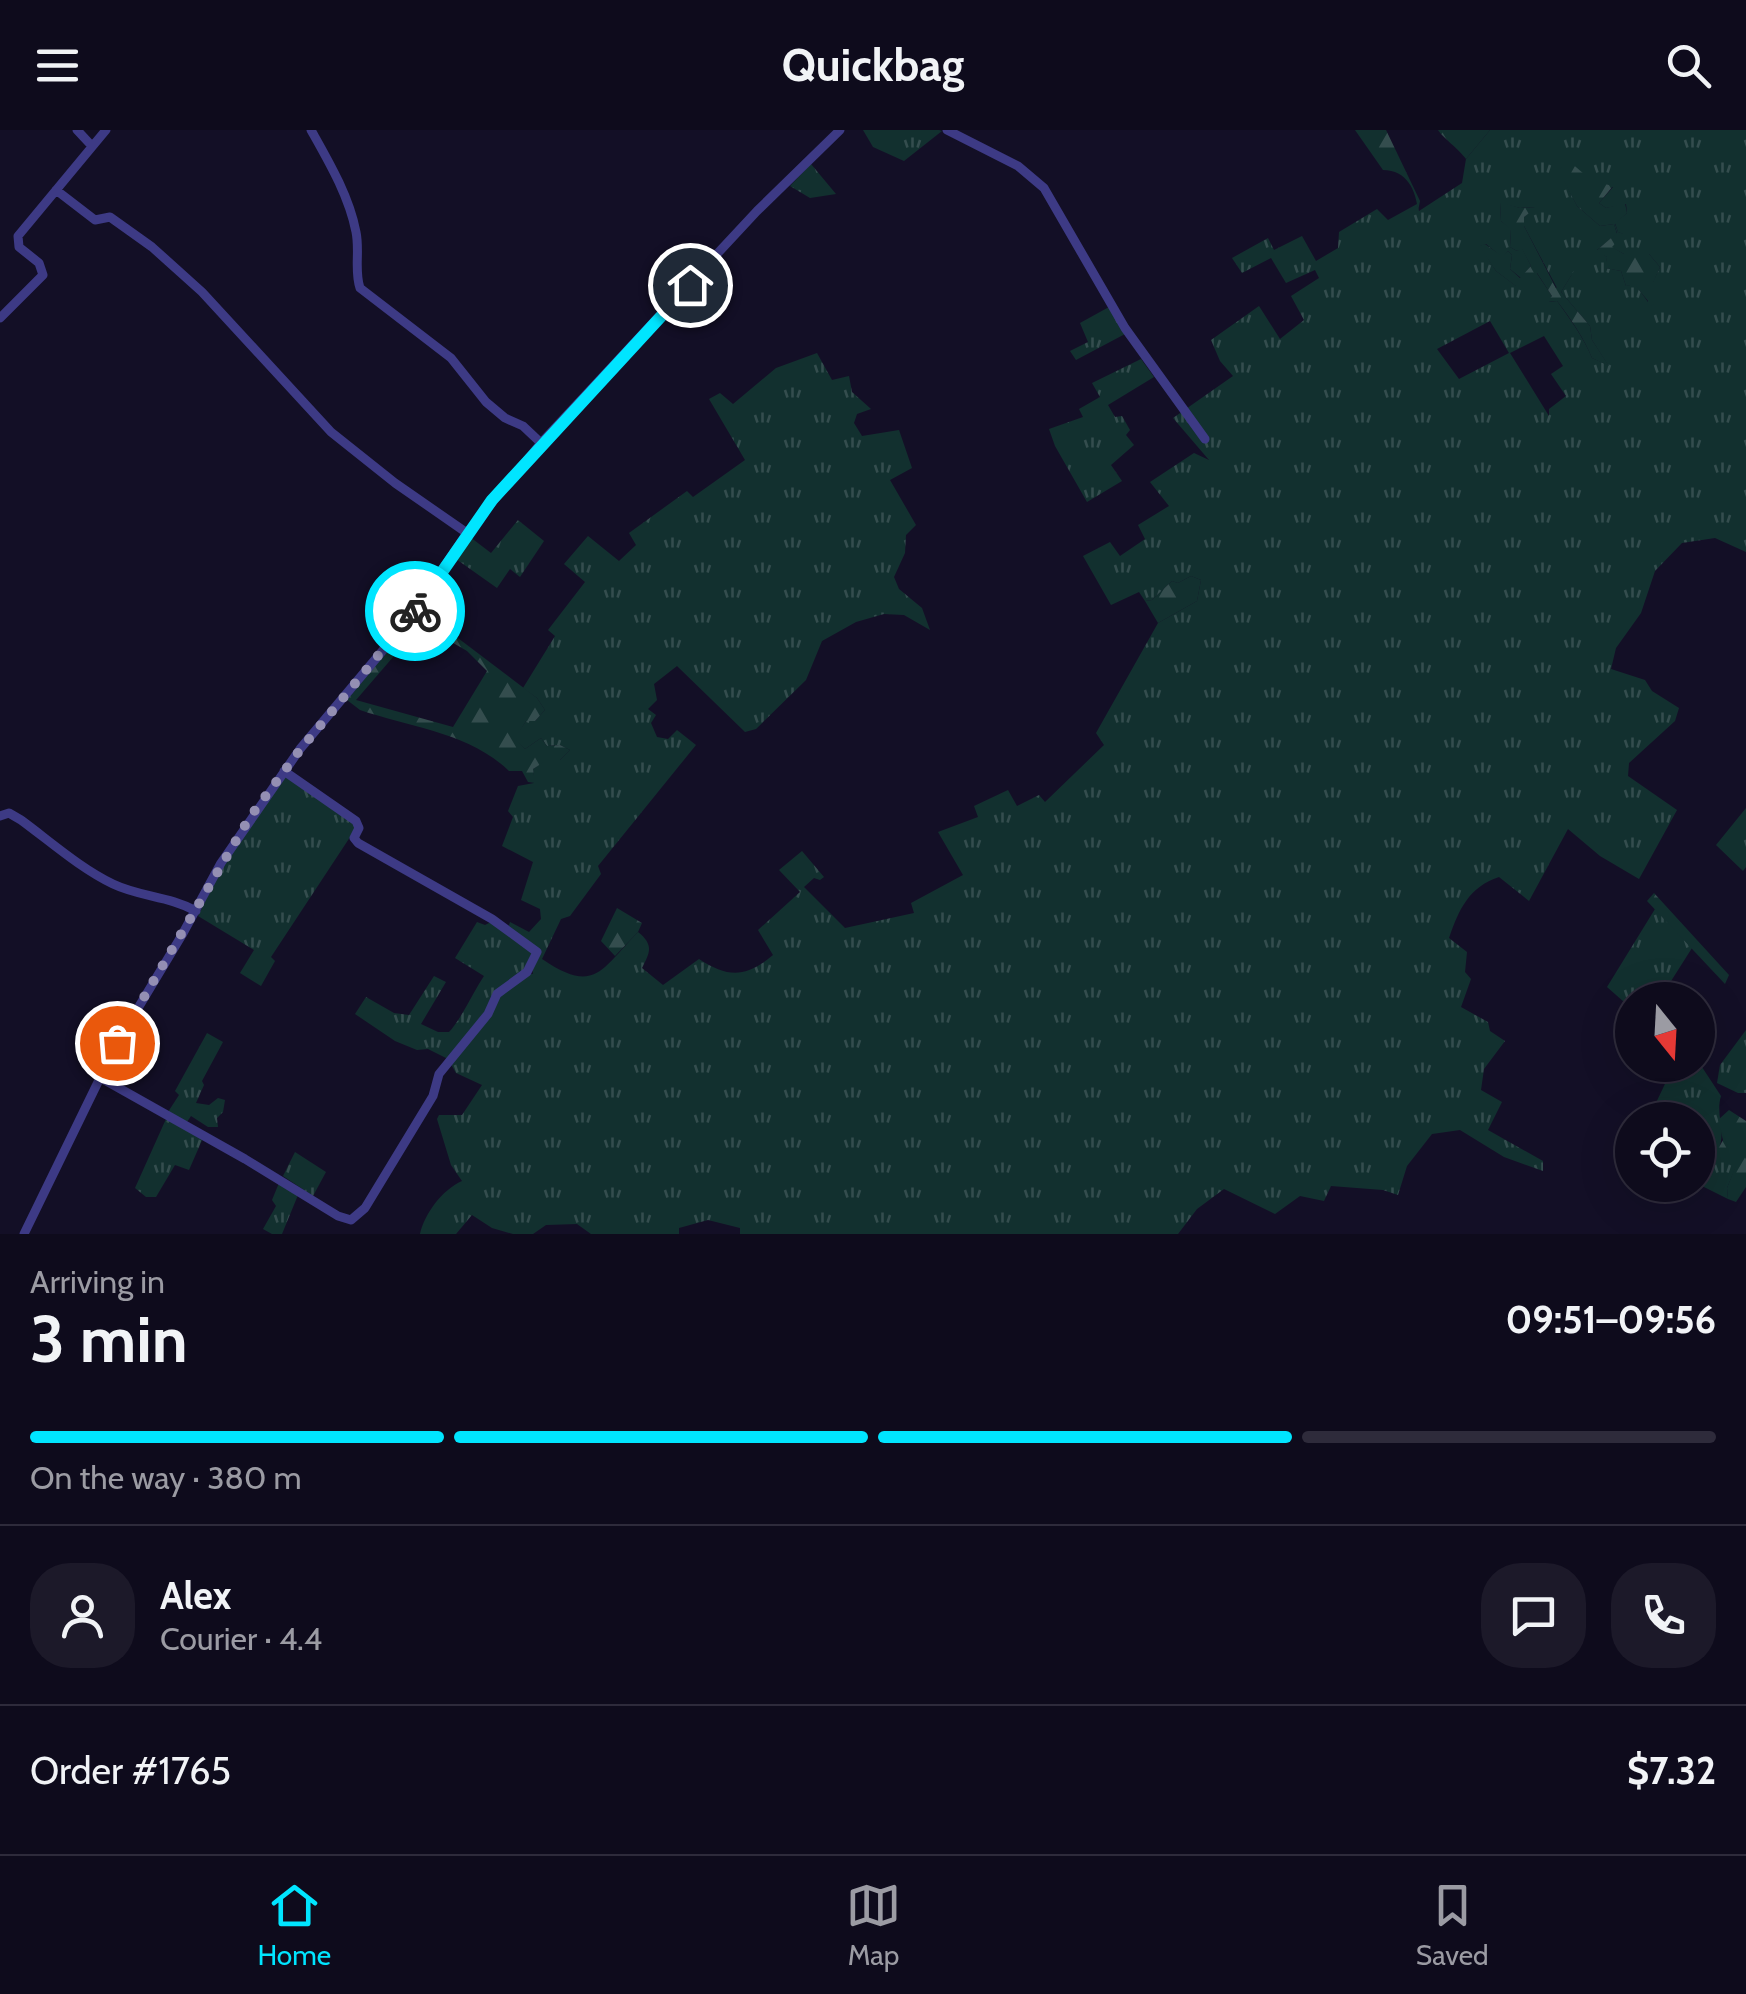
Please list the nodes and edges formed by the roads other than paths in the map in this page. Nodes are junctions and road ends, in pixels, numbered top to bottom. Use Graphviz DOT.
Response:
graph roads {
  1 [pos="77,130"];
  2 [pos="106,130"];
  3 [pos="311,130"];
  4 [pos="840,130"];
  5 [pos="947,130"];
  6 [pos="91,145"];
  7 [pos="56,190"];
  8 [pos="0,318"];
  9 [pos="1205,439"];
  10 [pos="541,443"];
  11 [pos="467,533"];
  12 [pos="284,771"];
  13 [pos="0,816"];
  14 [pos="196,910"];
  15 [pos="101,1078"];
  16 [pos="24,1234"];
  1 -- 6 [label="street"];
  2 -- 6 [label="street"];
  3 -- 10 [label="street"];
  4 -- 10 [label="street"];
  5 -- 9 [label="street"];
  6 -- 7 [label="street"];
  7 -- 8 [label="street"];
  7 -- 11 [label="street"];
  10 -- 11 [label="street"];
  11 -- 12 [label="street"];
  12 -- 14 [label="street"];
  12 -- 15 [label="street"];
  13 -- 14 [label="street"];
  14 -- 15 [label="street"];
  15 -- 16 [label="street"];
}
